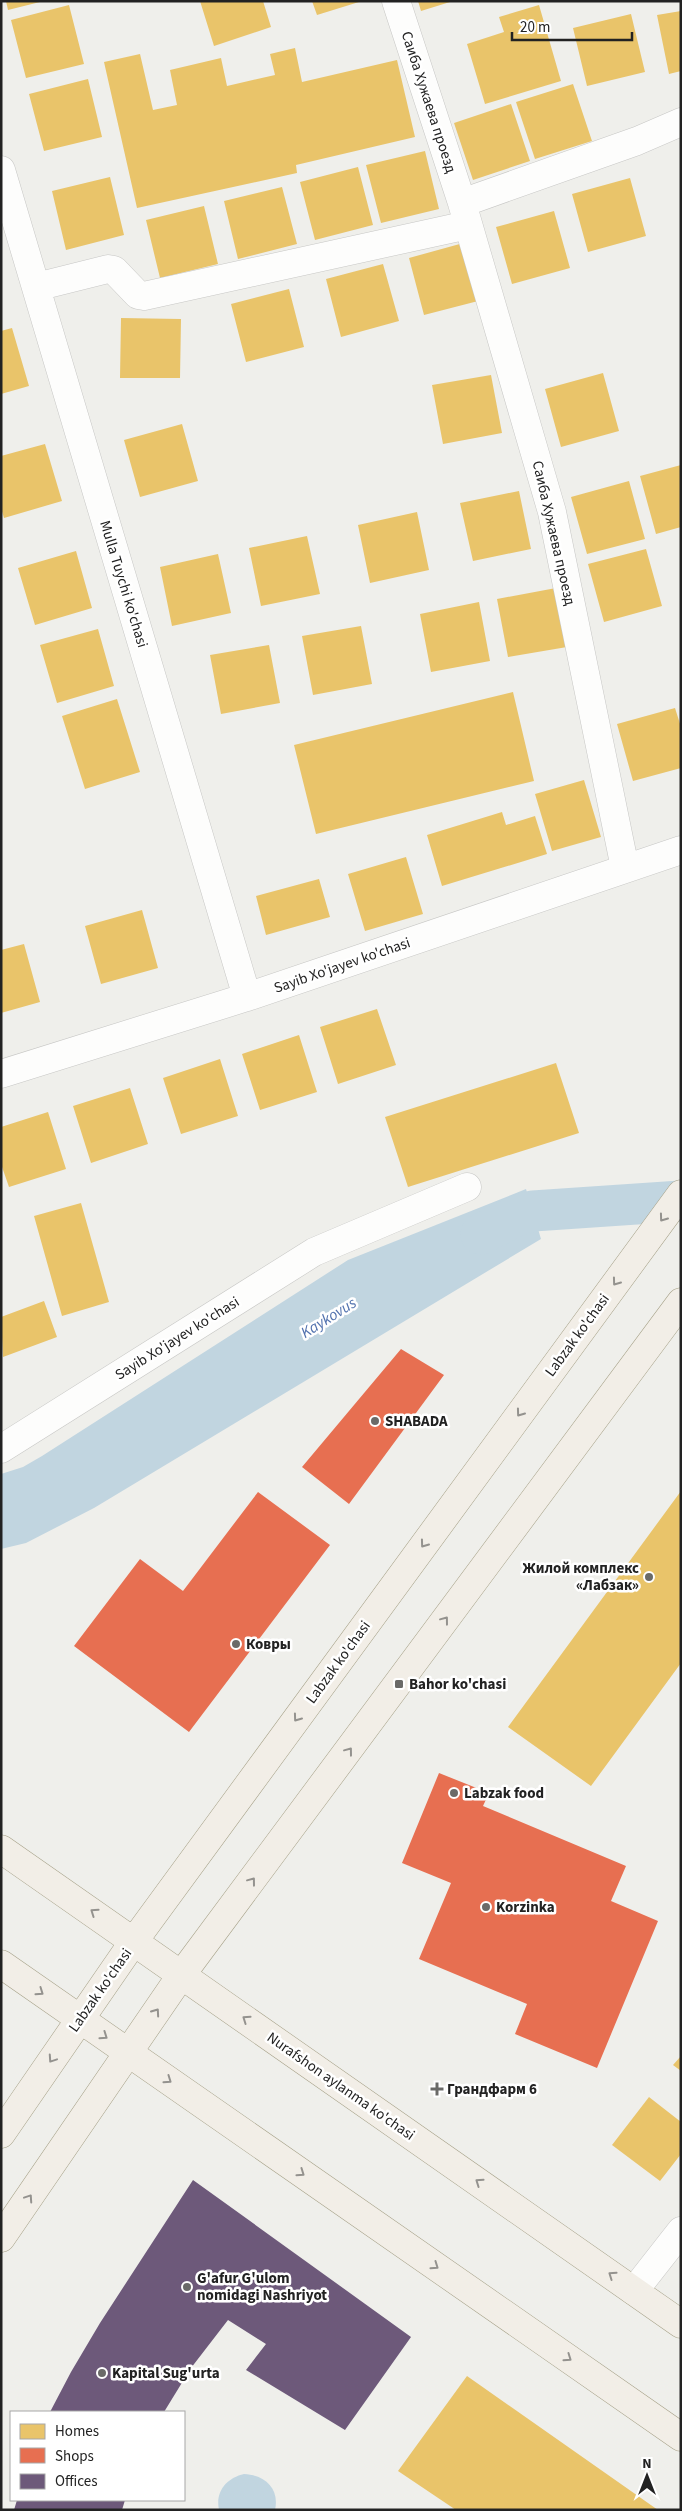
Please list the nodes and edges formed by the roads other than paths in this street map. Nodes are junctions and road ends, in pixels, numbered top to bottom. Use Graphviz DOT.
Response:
graph roads {
  1 [pos="396,1"];
  2 [pos="681,122"];
  3 [pos="1,170"];
  4 [pos="465,214"];
  5 [pos="36,287"];
  6 [pos="681,850"];
  7 [pos="625,868"];
  8 [pos="247,998"];
  9 [pos="1,1074"];
  10 [pos="467,1187"];
  11 [pos="681,1194"];
  12 [pos="681,1302"];
  13 [pos="1,1449"];
  14 [pos="1,1848"];
  15 [pos="134,1940"];
  16 [pos="1,1964"];
  17 [pos="182,1974"];
  18 [pos="80,2019"];
  19 [pos="128,2052"];
  20 [pos="1,2134"];
  21 [pos="681,2231"];
  22 [pos="1,2238"];
  23 [pos="634,2290"];
  24 [pos="681,2324"];
  25 [pos="681,2437"];
  1 -- 4 [label="street, Саиба Хужаева проезд"];
  2 -- 4 [label="street"];
  3 -- 5 [label="street, Mulla Tuychi ko'chasi"];
  4 -- 5 [label="street"];
  4 -- 7 [label="street, Саиба Хужаева проезд"];
  5 -- 8 [label="street, Mulla Tuychi ko'chasi"];
  6 -- 7 [label="street, Sayib Xo'jayev ko'chasi"];
  7 -- 8 [label="street, Sayib Xo'jayev ko'chasi"];
  8 -- 9 [label="street, Sayib Xo'jayev ko'chasi"];
  10 -- 13 [label="street, Sayib Xo'jayev ko'chasi"];
  11 -- 15 [label="main road, Labzak ko'chasi, one-way"];
  17 -- 12 [label="main road, one-way"];
  15 -- 14 [label="main road, Nurafshon aylanma ko'chasi, one-way"];
  15 -- 17 [label="main road, Nurafshon aylanma ko'chasi"];
  15 -- 18 [label="main road, Labzak ko'chasi"];
  16 -- 18 [label="main road, one-way"];
  19 -- 17 [label="main road, one-way"];
  23 -- 17 [label="main road, Nurafshon aylanma ko'chasi, one-way"];
  18 -- 19 [label="main road, one-way"];
  18 -- 20 [label="main road, Labzak ko'chasi, one-way"];
  22 -- 19 [label="main road, one-way"];
  19 -- 25 [label="main road, one-way"];
  21 -- 23 [label="street"];
  23 -- 24 [label="main road, Nurafshon aylanma ko'chasi"];
}
